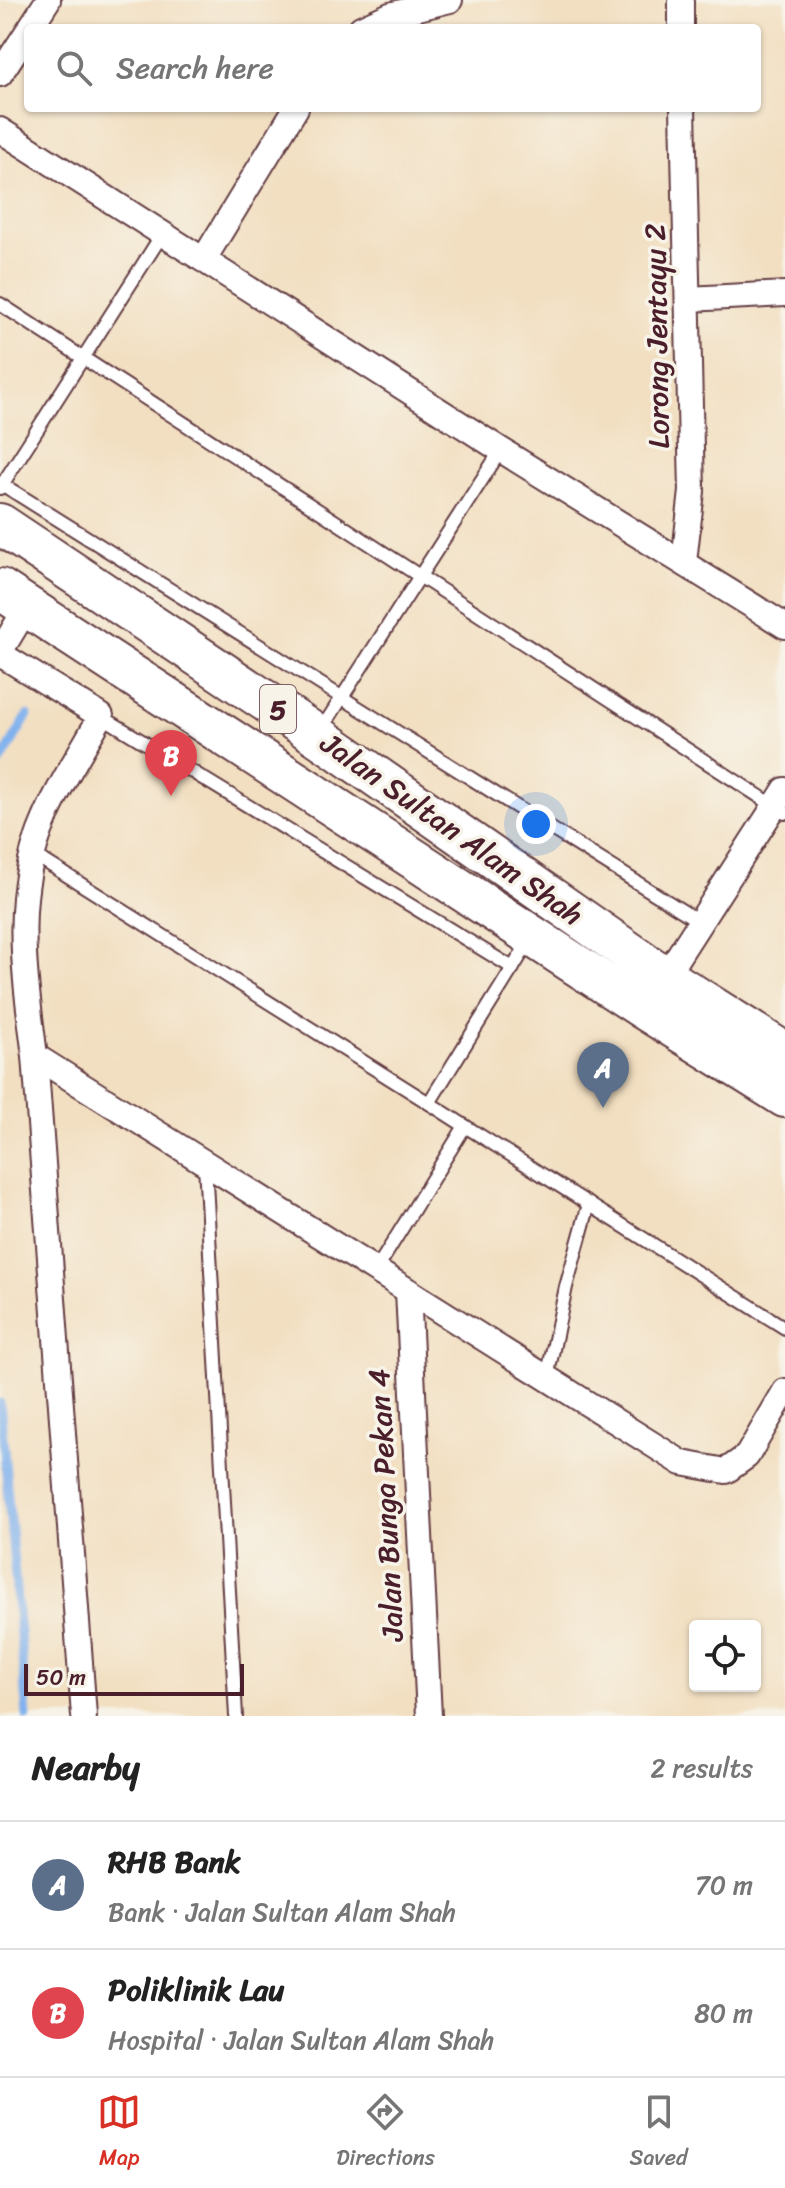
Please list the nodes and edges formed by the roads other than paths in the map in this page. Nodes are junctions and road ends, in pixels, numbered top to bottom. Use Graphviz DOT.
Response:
graph roads {
  1 [pos="48,0"];
  2 [pos="450,0"];
  3 [pos="681,0"];
  4 [pos="32,24"];
  5 [pos="370,24"];
  6 [pos="681,24"];
  7 [pos="24,37"];
  8 [pos="0,74"];
  9 [pos="294,112"];
  10 [pos="683,112"];
  11 [pos="0,130"];
  12 [pos="163,233"];
  13 [pos="204,259"];
  14 [pos="785,294"];
  15 [pos="688,299"];
  16 [pos="0,304"];
  17 [pos="83,358"];
  18 [pos="501,450"];
  19 [pos="1,485"];
  20 [pos="0,524"];
  21 [pos="684,562"];
  22 [pos="420,577"];
  23 [pos="14,598"];
  24 [pos="785,626"];
  25 [pos="0,653"];
  26 [pos="342,698"];
  27 [pos="101,716"];
  28 [pos="318,736"];
  29 [pos="781,803"];
  30 [pos="33,854"];
  31 [pos="700,922"];
  32 [pos="523,952"];
  33 [pos="654,993"];
  34 [pos="785,1053"];
  35 [pos="35,1056"];
  36 [pos="785,1097"];
  37 [pos="429,1103"];
  38 [pos="465,1126"];
  39 [pos="205,1164"];
  40 [pos="589,1204"];
  41 [pos="376,1270"];
  42 [pos="408,1291"];
  43 [pos="785,1328"];
  44 [pos="547,1378"];
  45 [pos="785,1391"];
  46 [pos="84,1716"];
  47 [pos="236,1716"];
  48 [pos="429,1716"];
  1 -- 4 [label="street"];
  2 -- 5 [label="street"];
  3 -- 6 [label="street"];
  7 -- 8 [label="street"];
  9 -- 13 [label="street"];
  10 -- 15 [label="street, Lorong Jentayu 2"];
  11 -- 12 [label="street"];
  12 -- 13 [label="street"];
  12 -- 17 [label="lane"];
  13 -- 18 [label="street"];
  14 -- 15 [label="street"];
  15 -- 21 [label="street, Lorong Jentayu 2"];
  16 -- 17 [label="lane"];
  17 -- 19 [label="lane"];
  17 -- 22 [label="lane"];
  18 -- 21 [label="street"];
  18 -- 22 [label="lane"];
  19 -- 26 [label="lane"];
  20 -- 28 [label="highway, Jalan Sultan Alam Shah / 5"];
  21 -- 24 [label="street"];
  22 -- 26 [label="lane"];
  22 -- 29 [label="lane"];
  23 -- 25 [label="street"];
  23 -- 32 [label="highway, Jalan Sultan Alam Shah / 5"];
  25 -- 27 [label="street"];
  26 -- 28 [label="lane"];
  26 -- 31 [label="lane"];
  27 -- 30 [label="street"];
  27 -- 32 [label="lane"];
  28 -- 33 [label="highway, Jalan Sultan Alam Shah / 5"];
  29 -- 31 [label="street"];
  30 -- 35 [label="street"];
  30 -- 37 [label="lane"];
  31 -- 33 [label="street"];
  32 -- 33 [label="highway, Jalan Sultan Alam Shah / 5"];
  32 -- 37 [label="lane"];
  33 -- 34 [label="highway, Jalan Sultan Alam Shah / 5"];
  33 -- 36 [label="highway, Jalan Sultan Alam Shah / 5"];
  35 -- 39 [label="street"];
  35 -- 46 [label="street"];
  37 -- 38 [label="lane"];
  38 -- 40 [label="lane"];
  38 -- 41 [label="lane"];
  39 -- 41 [label="street"];
  39 -- 47 [label="lane"];
  40 -- 43 [label="lane"];
  40 -- 44 [label="lane"];
  41 -- 42 [label="street"];
  42 -- 44 [label="street"];
  42 -- 48 [label="street, Jalan Bunga Pekan 4"];
  44 -- 45 [label="street"];
}
